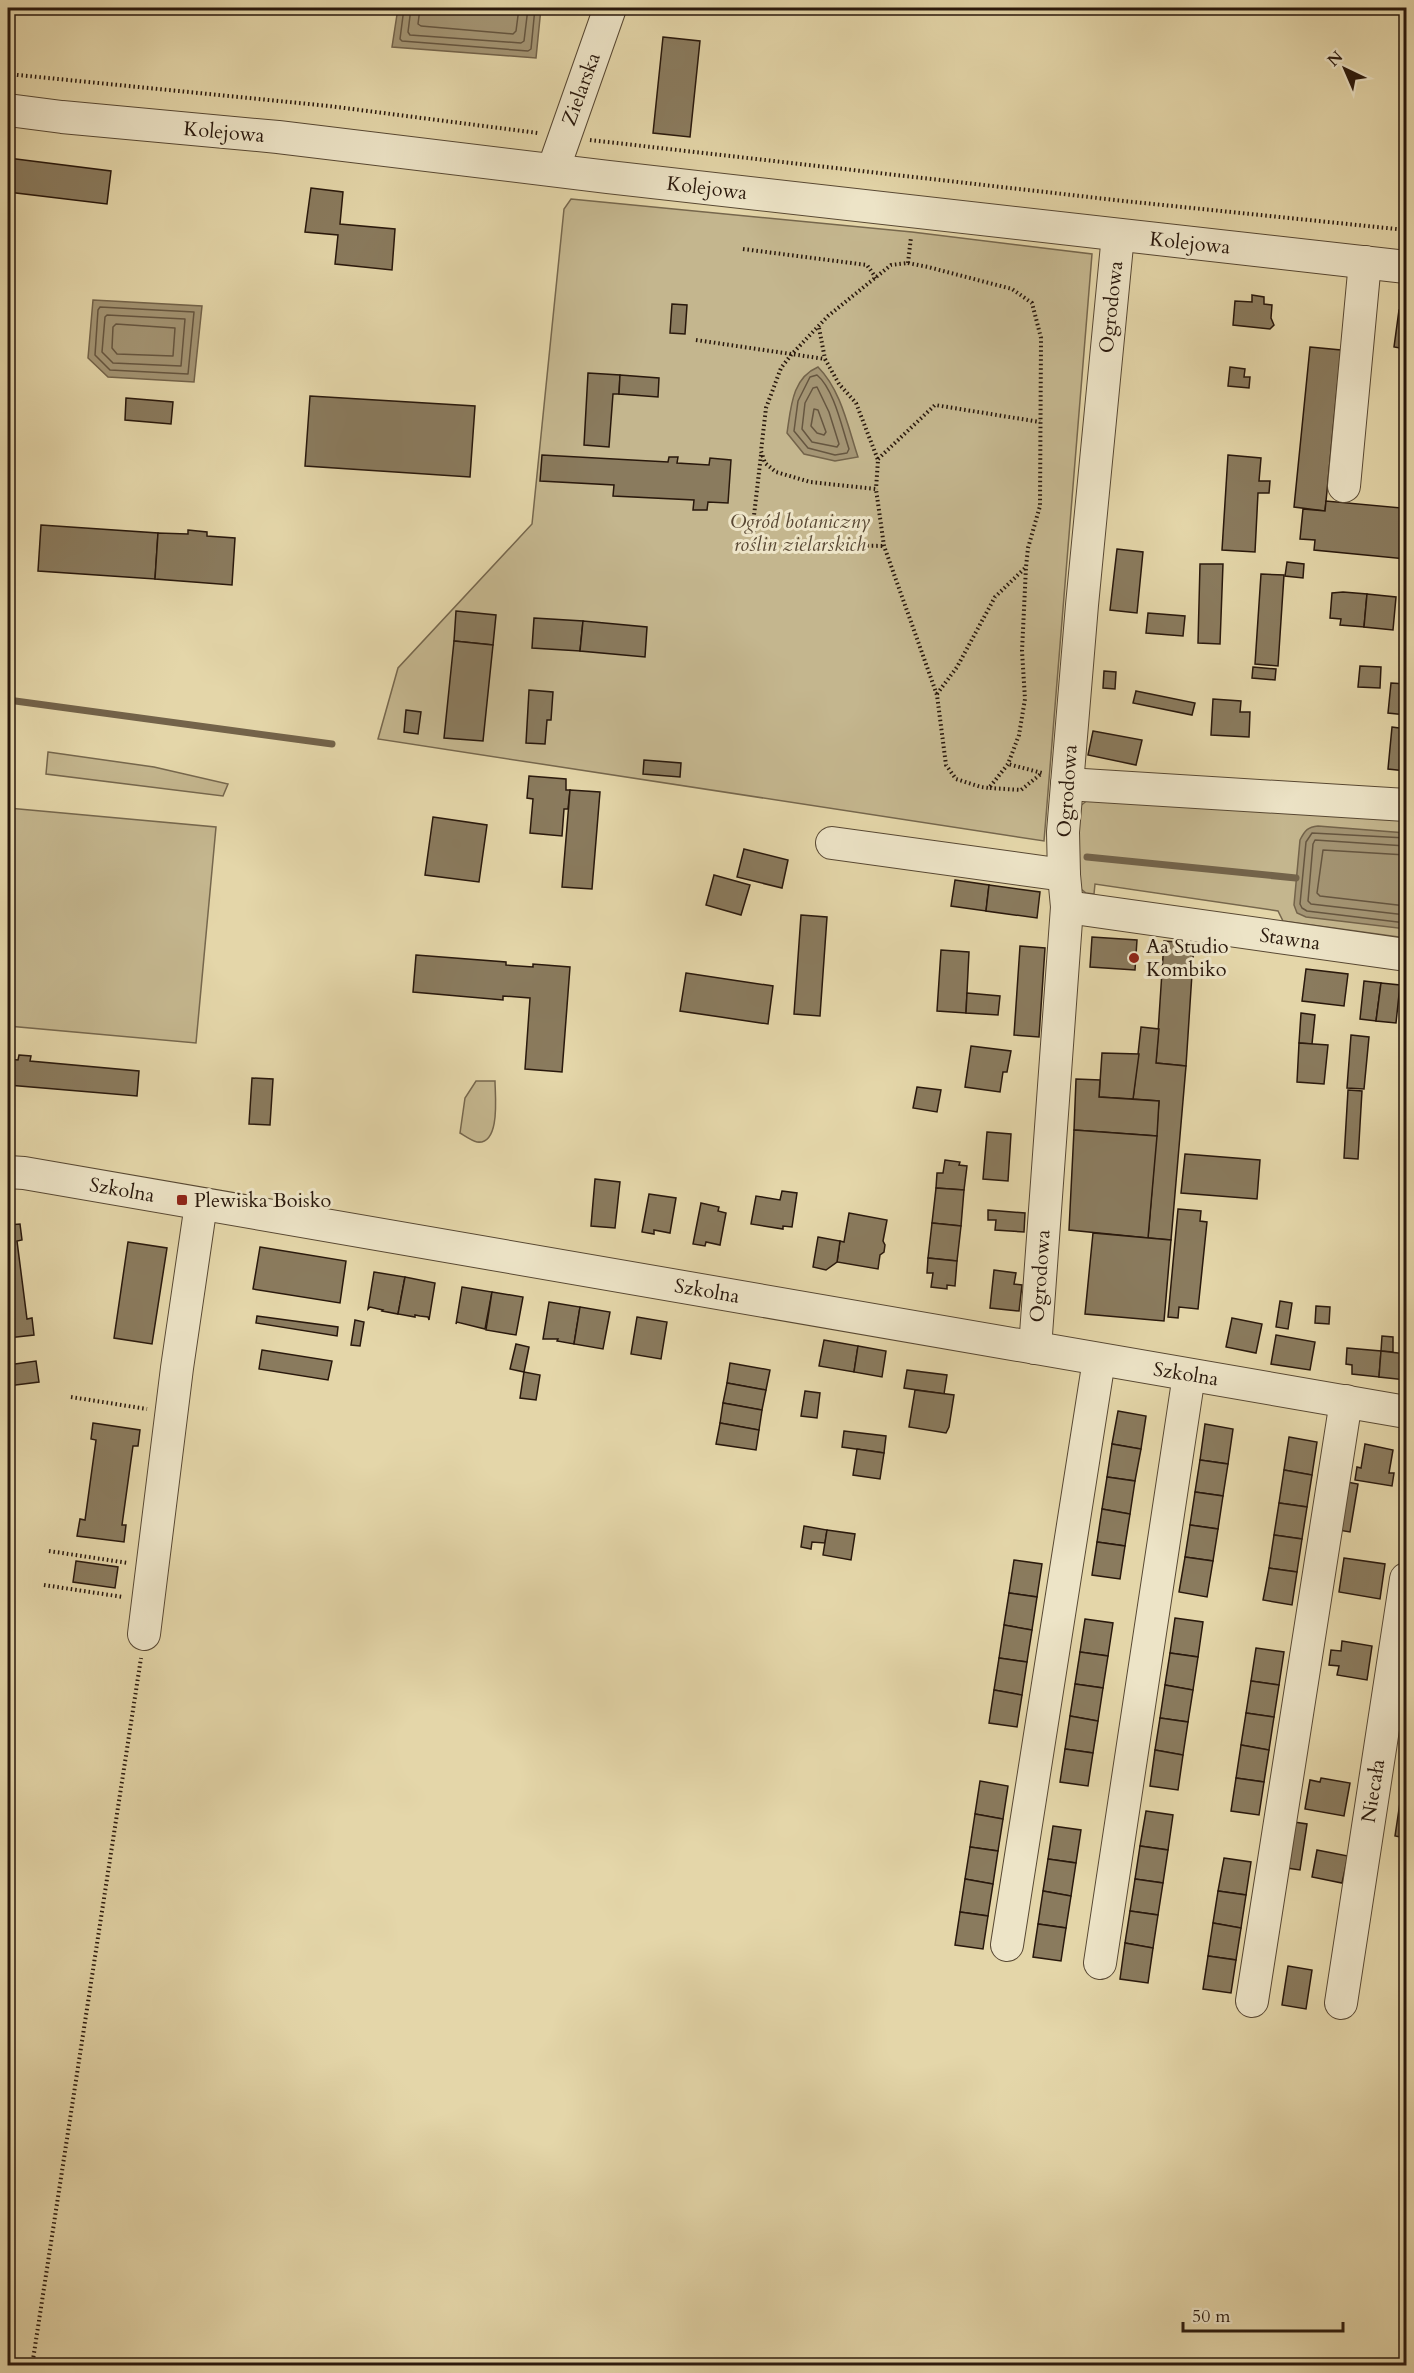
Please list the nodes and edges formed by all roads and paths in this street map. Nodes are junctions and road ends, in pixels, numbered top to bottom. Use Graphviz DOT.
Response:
graph roads {
  1 [pos="610,8"];
  2 [pos="8,74"];
  3 [pos="8,110"];
  4 [pos="564,136"];
  5 [pos="553,170"];
  6 [pos="1407,230"];
  7 [pos="912,232"];
  8 [pos="1118,235"];
  9 [pos="743,249"];
  10 [pos="1365,262"];
  11 [pos="908,263"];
  12 [pos="1407,267"];
  13 [pos="876,278"];
  14 [pos="819,327"];
  15 [pos="696,340"];
  16 [pos="791,355"];
  17 [pos="825,359"];
  18 [pos="1040,422"];
  19 [pos="762,451"];
  20 [pos="878,460"];
  21 [pos="1344,486"];
  22 [pos="876,489"];
  23 [pos="884,546"];
  24 [pos="1026,567"];
  25 [pos="937,694"];
  26 [pos="1008,764"];
  27 [pos="1067,784"];
  28 [pos="989,788"];
  29 [pos="1407,805"];
  30 [pos="832,843"];
  31 [pos="1064,875"];
  32 [pos="1067,907"];
  33 [pos="1407,955"];
  34 [pos="8,1172"];
  35 [pos="201,1204"];
  36 [pos="1035,1348"];
  37 [pos="1099,1360"];
  38 [pos="1189,1375"];
  39 [pos="71,1397"];
  40 [pos="1346,1401"];
  41 [pos="172,1412"];
  42 [pos="1407,1412"];
  43 [pos="49,1551"];
  44 [pos="152,1567"];
  45 [pos="1407,1579"];
  46 [pos="44,1585"];
  47 [pos="148,1600"];
  48 [pos="144,1634"];
  49 [pos="1007,1945"];
  50 [pos="1100,1963"];
  51 [pos="1252,2001"];
  52 [pos="1341,2003"];
  53 [pos="32,2366"];
  1 -- 4 [label="street, Zielarska"];
  2 -- 4 [label="path"];
  3 -- 5 [label="street, Kolejowa"];
  4 -- 5 [label="street, Zielarska"];
  4 -- 6 [label="path"];
  5 -- 8 [label="street, Kolejowa"];
  7 -- 11 [label="path"];
  8 -- 10 [label="street, Kolejowa"];
  8 -- 27 [label="street, Ogrodowa"];
  9 -- 13 [label="path"];
  10 -- 12 [label="street, Kolejowa"];
  10 -- 21 [label="street"];
  11 -- 13 [label="path"];
  11 -- 18 [label="path"];
  13 -- 14 [label="path"];
  14 -- 16 [label="path"];
  14 -- 17 [label="path"];
  15 -- 16 [label="path"];
  16 -- 17 [label="path"];
  16 -- 19 [label="path"];
  17 -- 20 [label="path"];
  18 -- 20 [label="path"];
  18 -- 24 [label="path"];
  19 -- 22 [label="path"];
  19 -- 23 [label="path"];
  20 -- 22 [label="path"];
  22 -- 23 [label="path"];
  23 -- 25 [label="path"];
  24 -- 25 [label="path"];
  24 -- 26 [label="path"];
  25 -- 28 [label="path"];
  26 -- 28 [label="path"];
  26 -- 28 [label="path"];
  27 -- 29 [label="street"];
  27 -- 31 [label="street, Ogrodowa"];
  30 -- 31 [label="street"];
  31 -- 32 [label="street, Ogrodowa"];
  32 -- 33 [label="street, Stawna"];
  32 -- 36 [label="street, Ogrodowa"];
  34 -- 35 [label="street, Szkolna"];
  35 -- 36 [label="street, Szkolna"];
  35 -- 41 [label="street"];
  36 -- 37 [label="street, Szkolna"];
  37 -- 38 [label="street, Szkolna"];
  37 -- 49 [label="street"];
  38 -- 40 [label="street, Szkolna"];
  38 -- 50 [label="street"];
  39 -- 41 [label="path"];
  40 -- 42 [label="street, Szkolna"];
  40 -- 51 [label="street"];
  41 -- 44 [label="street"];
  43 -- 44 [label="path"];
  44 -- 47 [label="street"];
  45 -- 52 [label="street, Niecała"];
  46 -- 47 [label="path"];
  47 -- 48 [label="street"];
  48 -- 53 [label="path"];
}
